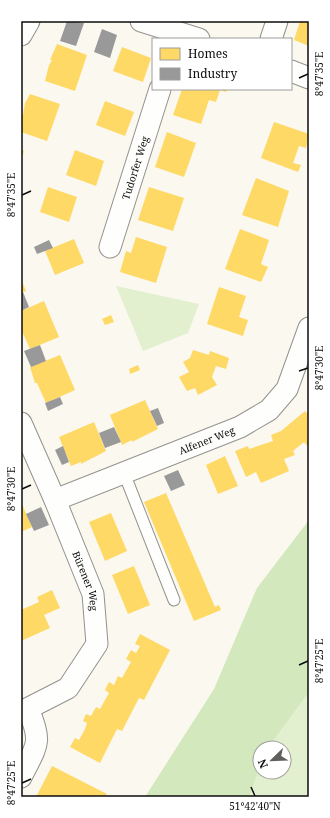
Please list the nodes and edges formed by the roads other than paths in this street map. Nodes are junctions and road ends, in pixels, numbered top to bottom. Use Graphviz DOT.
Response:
graph roads {
  1 [pos="28,21"];
  2 [pos="141,21"];
  3 [pos="277,21"];
  4 [pos="21,35"];
  5 [pos="177,35"];
  6 [pos="194,38"];
  7 [pos="271,38"];
  8 [pos="292,71"];
  9 [pos="309,78"];
  10 [pos="160,90"];
  11 [pos="110,247"];
  12 [pos="309,328"];
  13 [pos="21,423"];
  14 [pos="29,466"];
  15 [pos="124,473"];
  16 [pos="56,500"];
  17 [pos="174,600"];
  18 [pos="24,710"];
  19 [pos="21,777"];
  1 -- 4 [label="street"];
  2 -- 5 [label="street"];
  3 -- 7 [label="street"];
  5 -- 6 [label="street"];
  8 -- 9 [label="street"];
  10 -- 11 [label="street, Tudorfer Weg"];
  12 -- 15 [label="street, Alfener Weg"];
  13 -- 14 [label="street, Bürener Weg"];
  14 -- 16 [label="street, Bürener Weg"];
  15 -- 16 [label="street, Alfener Weg"];
  15 -- 17 [label="lane"];
  16 -- 18 [label="street, Bürener Weg"];
  18 -- 19 [label="street"];
}
